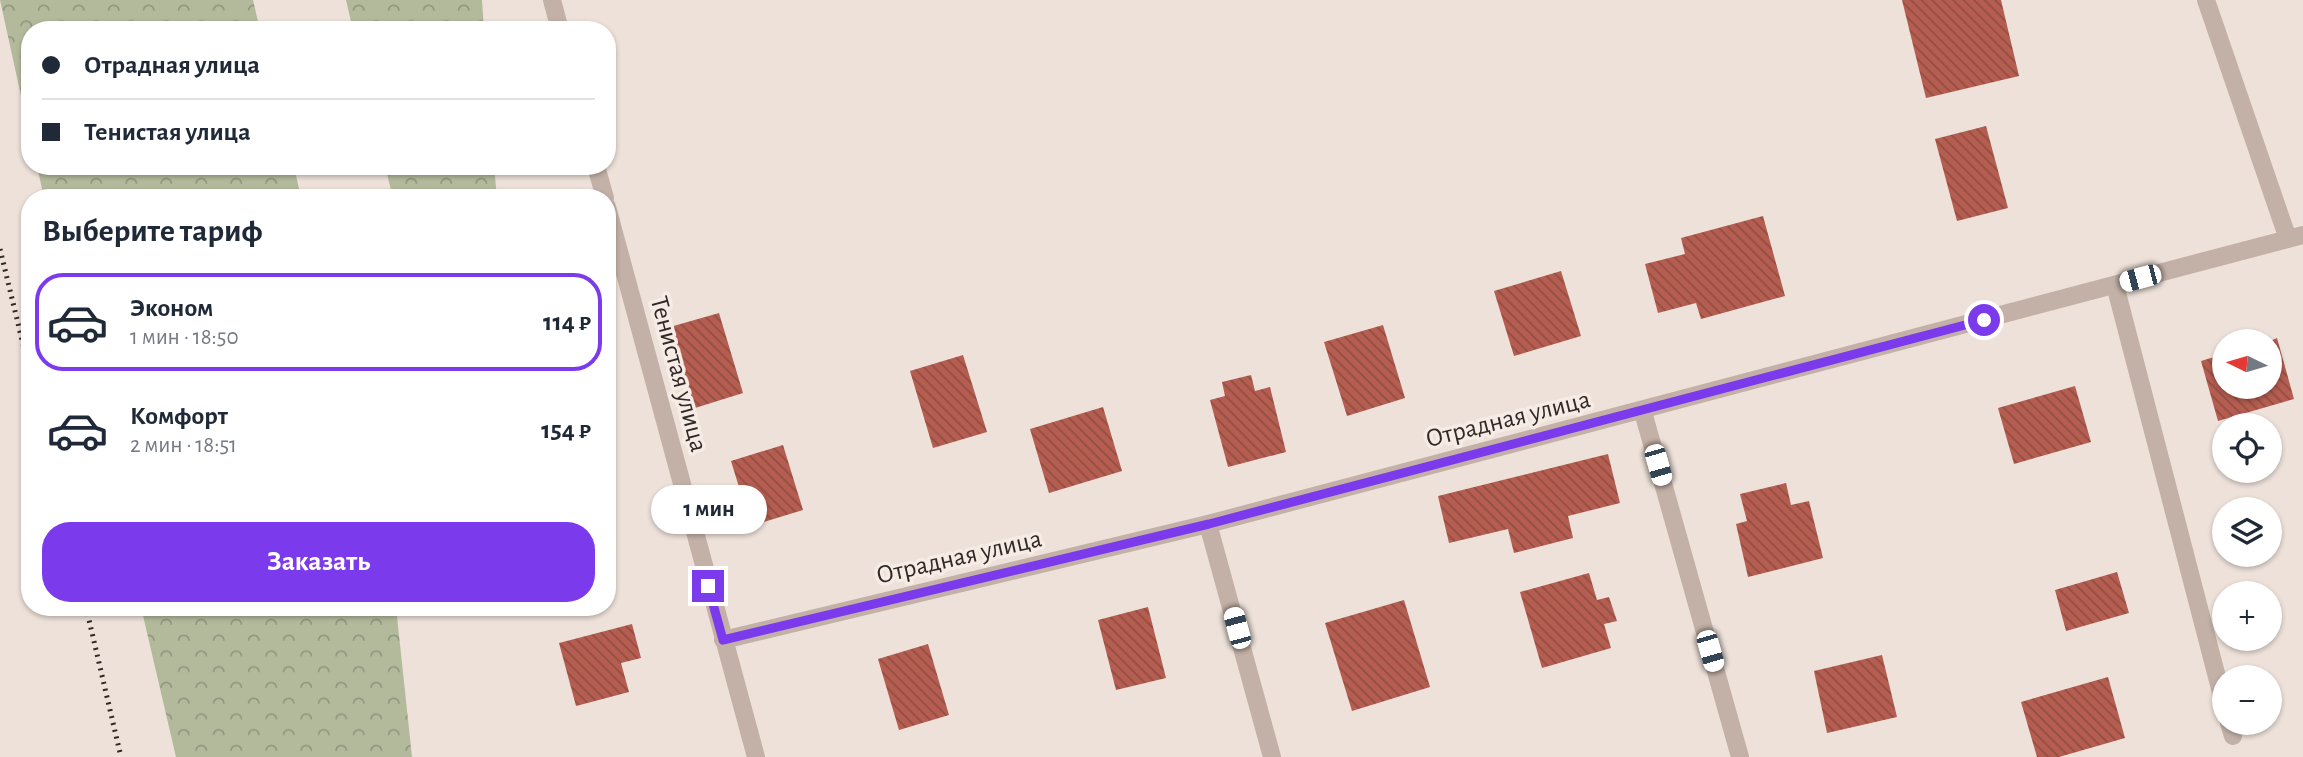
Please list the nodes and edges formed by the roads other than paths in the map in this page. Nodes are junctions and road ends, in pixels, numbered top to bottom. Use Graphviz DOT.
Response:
graph roads {
  1 [pos="552,0"];
  2 [pos="2206,0"];
  3 [pos="558,21"];
  4 [pos="2296,237"];
  5 [pos="616,241"];
  6 [pos="2115,285"];
  7 [pos="1643,412"];
  8 [pos="1209,524"];
  9 [pos="723,640"];
  10 [pos="2214,665"];
  11 [pos="757,757"];
  12 [pos="1272,757"];
  13 [pos="1740,757"];
  1 -- 3 [label="street"];
  2 -- 4 [label="street"];
  4 -- 6 [label="street, Отрадная улица"];
  5 -- 9 [label="street, Тенистая улица"];
  6 -- 7 [label="street, Отрадная улица"];
  6 -- 10 [label="street"];
  7 -- 8 [label="street, Отрадная улица"];
  7 -- 13 [label="street"];
  8 -- 9 [label="street, Отрадная улица"];
  8 -- 12 [label="street"];
  9 -- 11 [label="street, Тенистая улица"];
}
